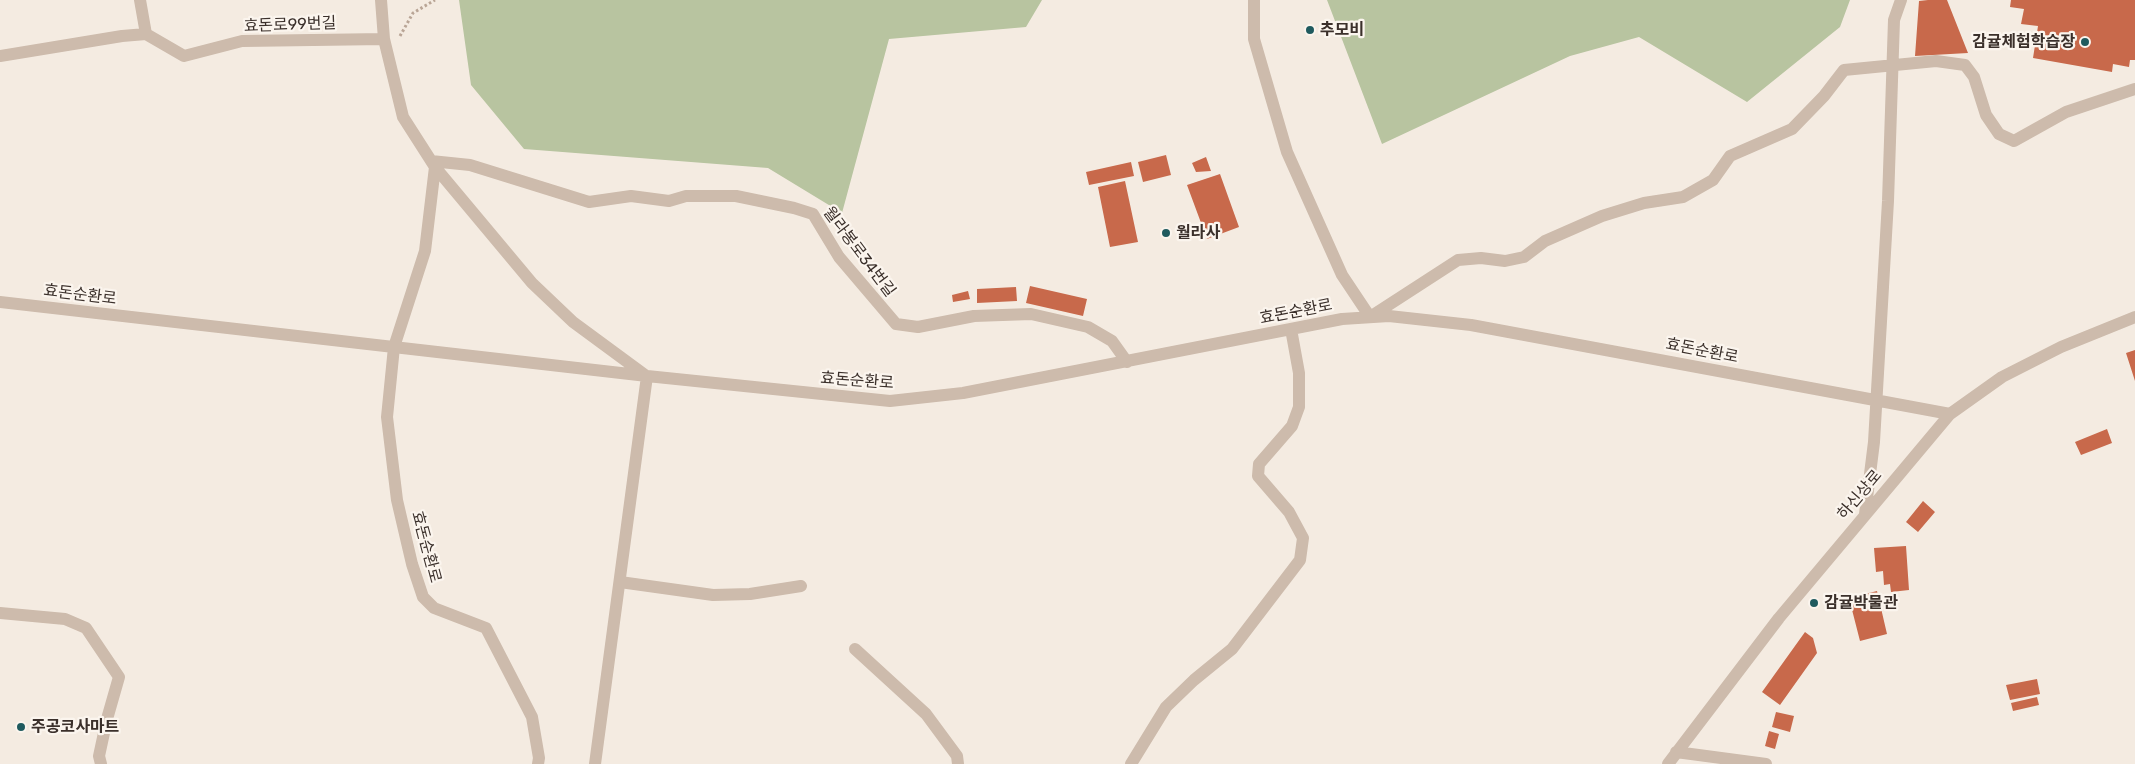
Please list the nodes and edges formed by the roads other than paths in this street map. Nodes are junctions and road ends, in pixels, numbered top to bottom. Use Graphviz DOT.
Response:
graph roads {
  1 [pos="140,0"];
  2 [pos="381,0"];
  3 [pos="1254,0"];
  4 [pos="1901,0"];
  5 [pos="146,34"];
  6 [pos="384,39"];
  7 [pos="0,56"];
  8 [pos="1892,66"];
  9 [pos="2135,90"];
  10 [pos="433,164"];
  11 [pos="0,302"];
  12 [pos="1370,317"];
  13 [pos="2135,317"];
  14 [pos="1291,329"];
  15 [pos="394,347"];
  16 [pos="1126,362"];
  17 [pos="647,376"];
  18 [pos="1876,401"];
  19 [pos="1950,414"];
  20 [pos="1865,514"];
  21 [pos="620,582"];
  22 [pos="801,586"];
  23 [pos="0,613"];
  24 [pos="854,649"];
  25 [pos="1676,752"];
  26 [pos="101,764"];
  27 [pos="538,764"];
  28 [pos="596,764"];
  29 [pos="958,764"];
  30 [pos="1130,764"];
  31 [pos="1668,764"];
  32 [pos="1766,764"];
  1 -- 5 [label="street"];
  2 -- 6 [label="street"];
  3 -- 12 [label="street"];
  4 -- 8 [label="street"];
  5 -- 6 [label="street, 효돈로99번길"];
  5 -- 7 [label="street"];
  6 -- 10 [label="street"];
  8 -- 9 [label="street"];
  8 -- 12 [label="street"];
  8 -- 18 [label="street"];
  10 -- 15 [label="street"];
  10 -- 16 [label="street, 월라봉로34번길"];
  10 -- 17 [label="street"];
  11 -- 15 [label="street, 효돈순환로"];
  12 -- 14 [label="street, 효돈순환로"];
  12 -- 18 [label="street, 효돈순환로"];
  13 -- 19 [label="street, 하신상로"];
  14 -- 16 [label="street, 효돈순환로"];
  14 -- 30 [label="street"];
  15 -- 17 [label="street, 효돈순환로"];
  15 -- 27 [label="street, 효돈순환로"];
  16 -- 17 [label="street, 효돈순환로"];
  17 -- 21 [label="street"];
  18 -- 19 [label="street, 효돈순환로"];
  18 -- 20 [label="street"];
  19 -- 20 [label="street, 하신상로"];
  20 -- 25 [label="street, 하신상로"];
  21 -- 22 [label="street"];
  21 -- 28 [label="street"];
  23 -- 26 [label="street"];
  24 -- 29 [label="street"];
  25 -- 31 [label="street, 하신상로"];
  25 -- 32 [label="street"];
}
